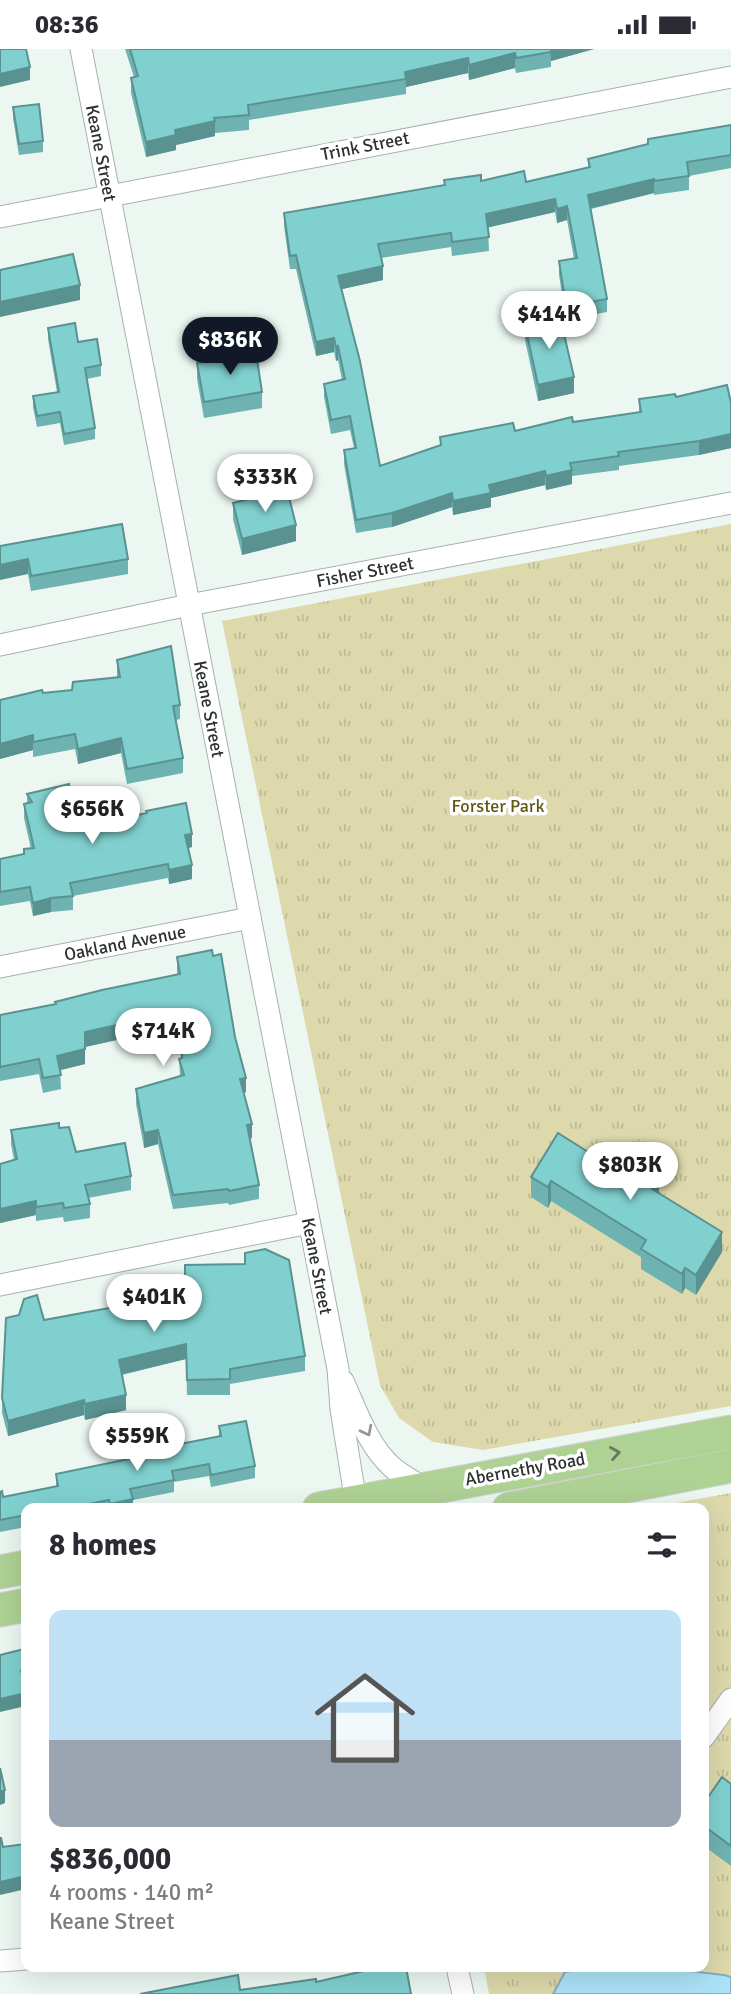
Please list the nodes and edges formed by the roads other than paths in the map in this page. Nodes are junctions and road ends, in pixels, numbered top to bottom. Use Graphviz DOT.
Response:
graph roads {
  1 [pos="81,49"];
  2 [pos="731,77"];
  3 [pos="109,195"];
  4 [pos="0,217"];
  5 [pos="731,503"];
  6 [pos="189,605"];
  7 [pos="0,645"];
  8 [pos="250,918"];
  9 [pos="0,967"];
  10 [pos="309,1223"];
  11 [pos="0,1285"];
  12 [pos="338,1369"];
  13 [pos="731,1432"];
  14 [pos="731,1466"];
  15 [pos="424,1488"];
  16 [pos="596,1500"];
  17 [pos="370,1503"];
  18 [pos="373,1503"];
  19 [pos="567,1503"];
  20 [pos="21,1568"];
  21 [pos="0,1572"];
  22 [pos="21,1606"];
  23 [pos="0,1610"];
  24 [pos="731,1699"];
  25 [pos="709,1730"];
  26 [pos="21,1959"];
  27 [pos="0,1961"];
  28 [pos="458,1972"];
  29 [pos="463,1994"];
  1 -- 3 [label="street, Keane Street"];
  2 -- 3 [label="street, Trink Street"];
  3 -- 4 [label="street, Trink Street"];
  3 -- 6 [label="street, Keane Street"];
  5 -- 6 [label="street, Fisher Street"];
  6 -- 7 [label="street, Fisher Street"];
  6 -- 8 [label="street, Keane Street"];
  8 -- 9 [label="street, Oakland Avenue"];
  8 -- 10 [label="street, Keane Street"];
  10 -- 11 [label="street"];
  10 -- 12 [label="street, Keane Street"];
  12 -- 15 [label="street, Keane Street, one-way"];
  12 -- 17 [label="street, Keane Street"];
  15 -- 13 [label="main road, Abernethy Road, one-way"];
  14 -- 16 [label="main road, Abernethy Road"];
  15 -- 18 [label="main road, Abernethy Road"];
  16 -- 19 [label="main road, Abernethy Road"];
  20 -- 21 [label="main road"];
  22 -- 23 [label="main road"];
  24 -- 25 [label="street"];
  26 -- 27 [label="street"];
  28 -- 29 [label="street"];
}
